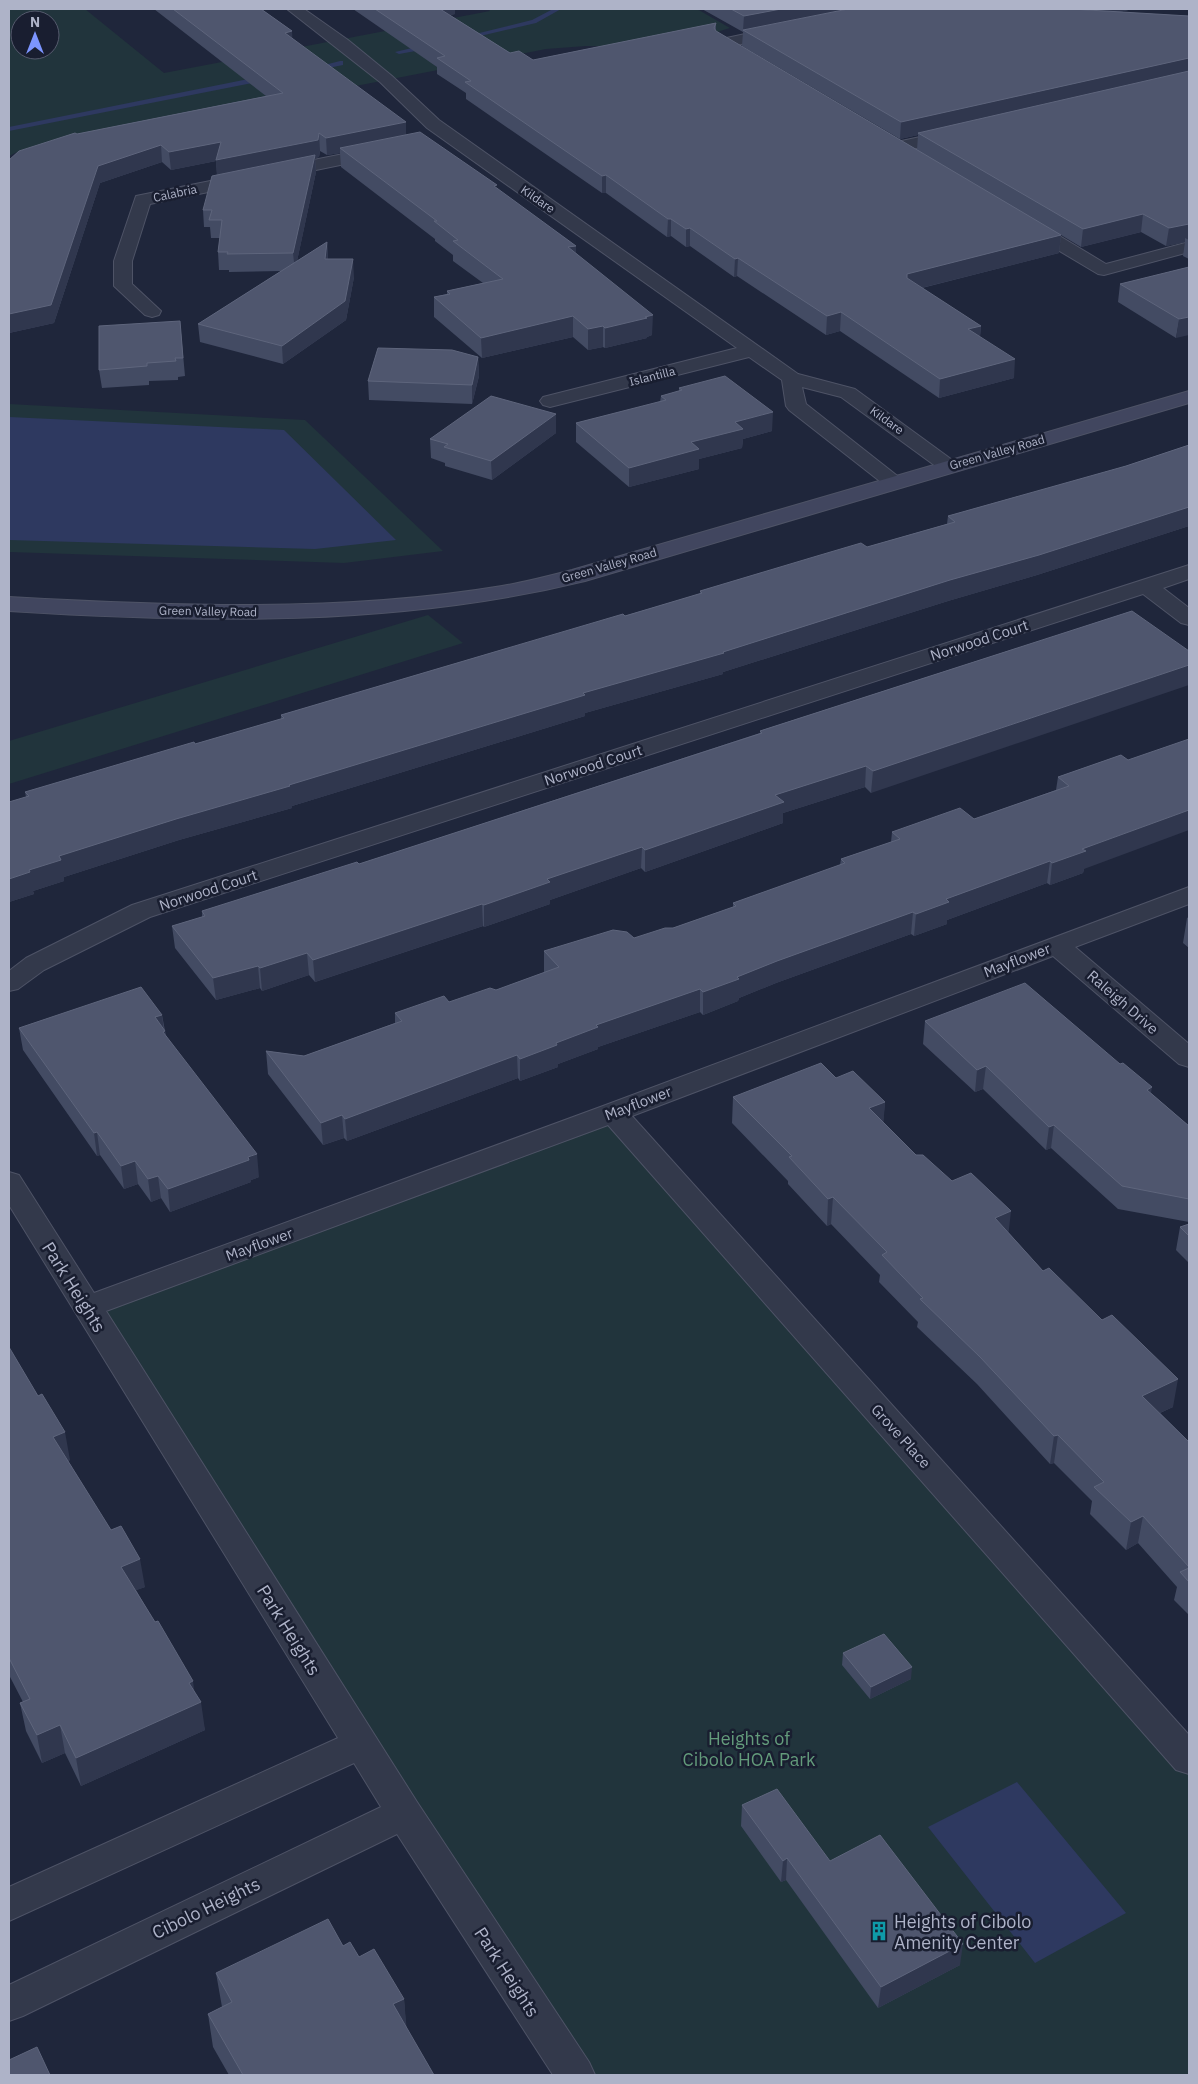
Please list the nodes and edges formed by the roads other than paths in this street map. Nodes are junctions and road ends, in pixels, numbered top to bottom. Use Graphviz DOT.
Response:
graph roads {
  1 [pos="294,9"];
  2 [pos="788,30"];
  3 [pos="748,58"];
  4 [pos="966,132"];
  5 [pos="451,137"];
  6 [pos="881,138"];
  7 [pos="431,141"];
  8 [pos="898,147"];
  9 [pos="393,149"];
  10 [pos="915,158"];
  11 [pos="1010,214"];
  12 [pos="1189,247"];
  13 [pos="152,310"];
  14 [pos="754,350"];
  15 [pos="791,378"];
  16 [pos="1189,397"];
  17 [pos="550,401"];
  18 [pos="882,416"];
  19 [pos="828,431"];
  20 [pos="948,466"];
  21 [pos="893,482"];
  22 [pos="1189,572"];
  23 [pos="1146,586"];
  24 [pos="9,604"];
  25 [pos="1189,618"];
  26 [pos="1189,895"];
  27 [pos="1057,945"];
  28 [pos="9,984"];
  29 [pos="1189,1058"];
  30 [pos="613,1113"];
  31 [pos="9,1182"];
  32 [pos="86,1307"];
  33 [pos="360,1744"];
  34 [pos="1189,1759"];
  35 [pos="404,1813"];
  36 [pos="9,1905"];
  37 [pos="9,2004"];
  38 [pos="575,2075"];
  1 -- 5 [label="street, Kildare"];
  2 -- 3 [label="street"];
  4 -- 8 [label="street"];
  5 -- 7 [label="street"];
  5 -- 14 [label="street, Kildare"];
  6 -- 8 [label="street"];
  8 -- 10 [label="street"];
  9 -- 13 [label="street, Calabria"];
  11 -- 12 [label="street"];
  14 -- 15 [label="street, Kildare"];
  14 -- 17 [label="street, Islantilla"];
  15 -- 18 [label="street, Kildare"];
  15 -- 19 [label="street"];
  16 -- 20 [label="street, Green Valley Road"];
  18 -- 19 [label="street"];
  18 -- 20 [label="street, Kildare"];
  19 -- 21 [label="street"];
  20 -- 21 [label="street, Green Valley Road"];
  21 -- 24 [label="street, Green Valley Road"];
  22 -- 23 [label="street, Norwood Court"];
  23 -- 25 [label="street"];
  23 -- 28 [label="street, Norwood Court"];
  26 -- 27 [label="street, Mayflower"];
  27 -- 29 [label="street, Raleigh Drive"];
  27 -- 30 [label="street, Mayflower"];
  30 -- 32 [label="street, Mayflower"];
  30 -- 34 [label="street, Grove Place"];
  31 -- 32 [label="street, Park Heights"];
  32 -- 33 [label="street, Park Heights"];
  33 -- 35 [label="street, Park Heights"];
  33 -- 36 [label="street"];
  35 -- 37 [label="street, Cibolo Heights"];
  35 -- 38 [label="street, Park Heights"];
}
